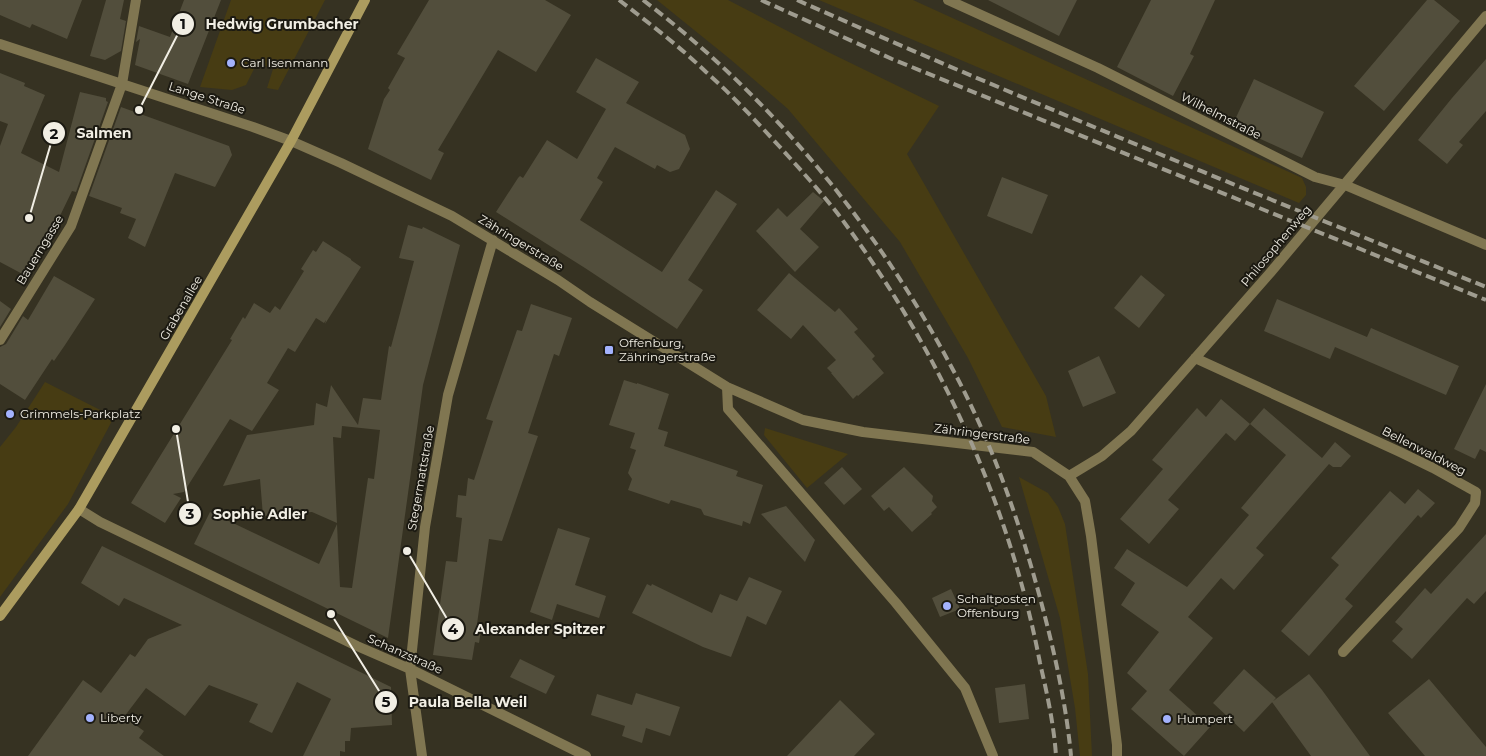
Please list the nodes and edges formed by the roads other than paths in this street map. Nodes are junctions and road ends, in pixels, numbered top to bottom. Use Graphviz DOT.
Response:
graph roads {
  1 [pos="136,0"];
  2 [pos="365,0"];
  3 [pos="948,0"];
  4 [pos="1486,16"];
  5 [pos="0,44"];
  6 [pos="122,84"];
  7 [pos="291,141"];
  8 [pos="1345,185"];
  9 [pos="493,240"];
  10 [pos="1486,245"];
  11 [pos="0,340"];
  12 [pos="1195,358"];
  13 [pos="727,387"];
  14 [pos="1069,476"];
  15 [pos="79,509"];
  16 [pos="0,616"];
  17 [pos="1344,652"];
  18 [pos="410,669"];
  19 [pos="422,756"];
  20 [pos="586,756"];
  21 [pos="993,756"];
  22 [pos="1117,756"];
  1 -- 6 [label="street, Bauerngasse"];
  2 -- 7 [label="main road, Grabenallee"];
  3 -- 8 [label="street, Wilhelmstraße"];
  4 -- 8 [label="street, Philosophenweg"];
  5 -- 6 [label="street, Lange Straße"];
  6 -- 7 [label="street, Lange Straße"];
  6 -- 11 [label="street, Bauerngasse"];
  7 -- 9 [label="street, Zähringerstraße"];
  7 -- 15 [label="main road, Grabenallee"];
  8 -- 10 [label="street, Wilhelmstraße"];
  8 -- 12 [label="street, Philosophenweg"];
  9 -- 13 [label="street, Zähringerstraße"];
  9 -- 18 [label="street, Stegermattstraße"];
  12 -- 14 [label="street, Philosophenweg"];
  12 -- 17 [label="street, Bellenwaldweg"];
  13 -- 14 [label="street, Zähringerstraße"];
  13 -- 21 [label="street"];
  14 -- 22 [label="street, Zähringerstraße"];
  15 -- 16 [label="main road, Grabenallee"];
  15 -- 18 [label="street, Schanzstraße"];
  18 -- 19 [label="street, Stegermattstraße"];
  18 -- 20 [label="street, Schanzstraße"];
}
